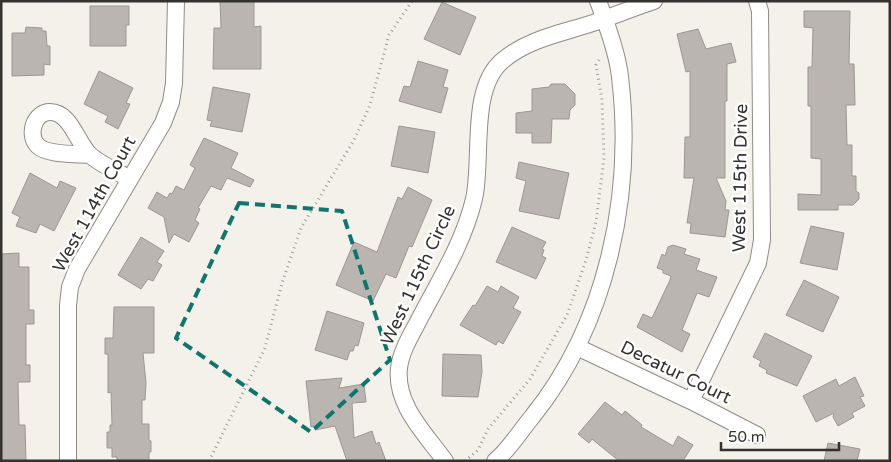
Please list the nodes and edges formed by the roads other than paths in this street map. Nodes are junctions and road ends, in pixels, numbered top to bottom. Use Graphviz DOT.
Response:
graph roads {
  1 [pos="176,1"];
  2 [pos="598,1"];
  3 [pos="654,1"];
  4 [pos="757,1"];
  5 [pos="605,19"];
  6 [pos="90,155"];
  7 [pos="130,179"];
  8 [pos="577,346"];
  9 [pos="691,401"];
  10 [pos="757,435"];
  11 [pos="68,461"];
  12 [pos="445,461"];
  13 [pos="495,461"];
  1 -- 7 [label="street, West 114th Court"];
  2 -- 5 [label="street"];
  3 -- 5 [label="street, West 115th Circle"];
  4 -- 9 [label="street, West 115th Drive"];
  5 -- 8 [label="street"];
  5 -- 12 [label="street, West 115th Circle"];
  6 -- 7 [label="street"];
  7 -- 11 [label="street, West 114th Court"];
  8 -- 9 [label="street, Decatur Court"];
  8 -- 13 [label="street"];
  9 -- 10 [label="street, Decatur Court"];
}
